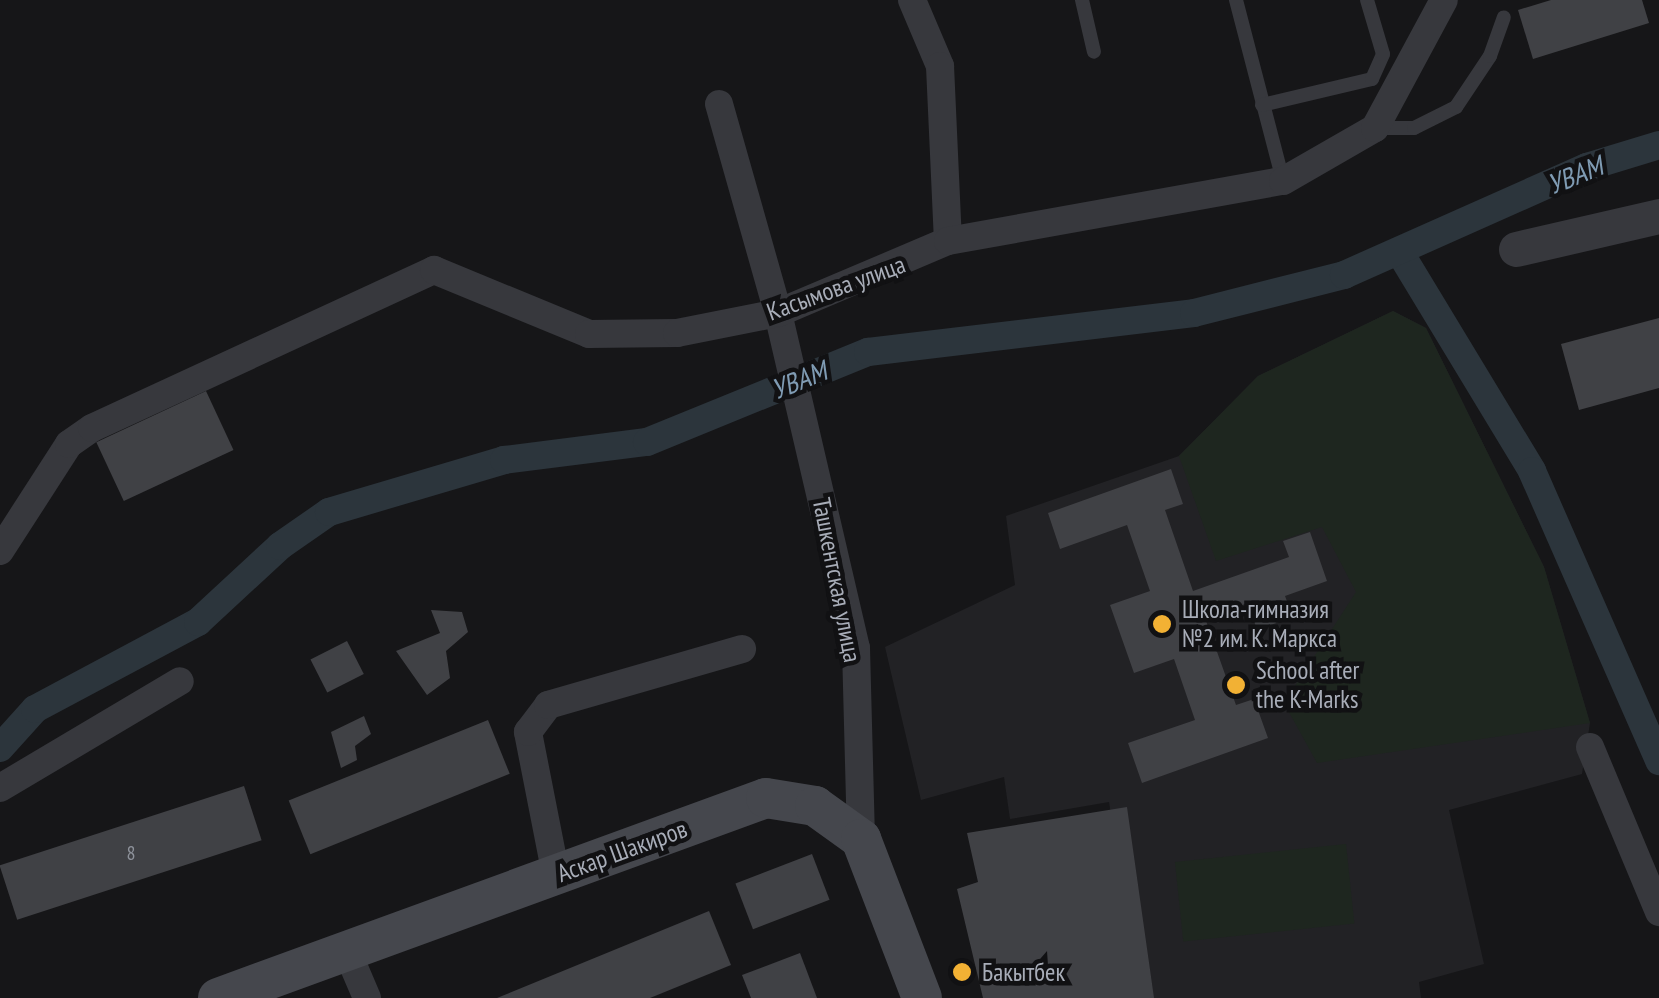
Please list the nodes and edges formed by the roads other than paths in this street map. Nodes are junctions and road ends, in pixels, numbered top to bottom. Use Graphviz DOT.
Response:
graph roads {
  1 [pos="912,0"];
  2 [pos="1082,0"];
  3 [pos="1236,0"];
  4 [pos="1367,0"];
  5 [pos="1444,0"];
  6 [pos="1504,18"];
  7 [pos="1094,52"];
  8 [pos="719,104"];
  9 [pos="1262,105"];
  10 [pos="1375,128"];
  11 [pos="1283,180"];
  12 [pos="1659,216"];
  13 [pos="948,241"];
  14 [pos="1516,249"];
  15 [pos="780,323"];
  16 [pos="0,551"];
  17 [pos="742,648"];
  18 [pos="180,681"];
  19 [pos="1590,747"];
  20 [pos="0,788"];
  21 [pos="861,839"];
  22 [pos="556,874"];
  23 [pos="1659,912"];
  24 [pos="347,951"];
  25 [pos="218,998"];
  26 [pos="368,998"];
  27 [pos="922,998"];
  1 -- 13 [label="street"];
  2 -- 7 [label="lane"];
  3 -- 9 [label="lane"];
  4 -- 9 [label="lane"];
  5 -- 10 [label="street"];
  6 -- 10 [label="lane"];
  8 -- 15 [label="street, Ташкентская улица"];
  9 -- 11 [label="lane"];
  10 -- 11 [label="street, Касымова улица"];
  11 -- 13 [label="street, Касымова улица"];
  12 -- 14 [label="street"];
  13 -- 15 [label="street, Касымова улица"];
  15 -- 16 [label="street, Касымова улица"];
  15 -- 21 [label="street, Ташкентская улица"];
  17 -- 22 [label="street"];
  18 -- 20 [label="street"];
  19 -- 23 [label="street"];
  21 -- 22 [label="main road, Аскар Шакиров"];
  21 -- 27 [label="main road"];
  22 -- 24 [label="main road, Аскар Шакиров"];
  24 -- 25 [label="main road, Аскар Шакиров"];
  24 -- 26 [label="street"];
}
